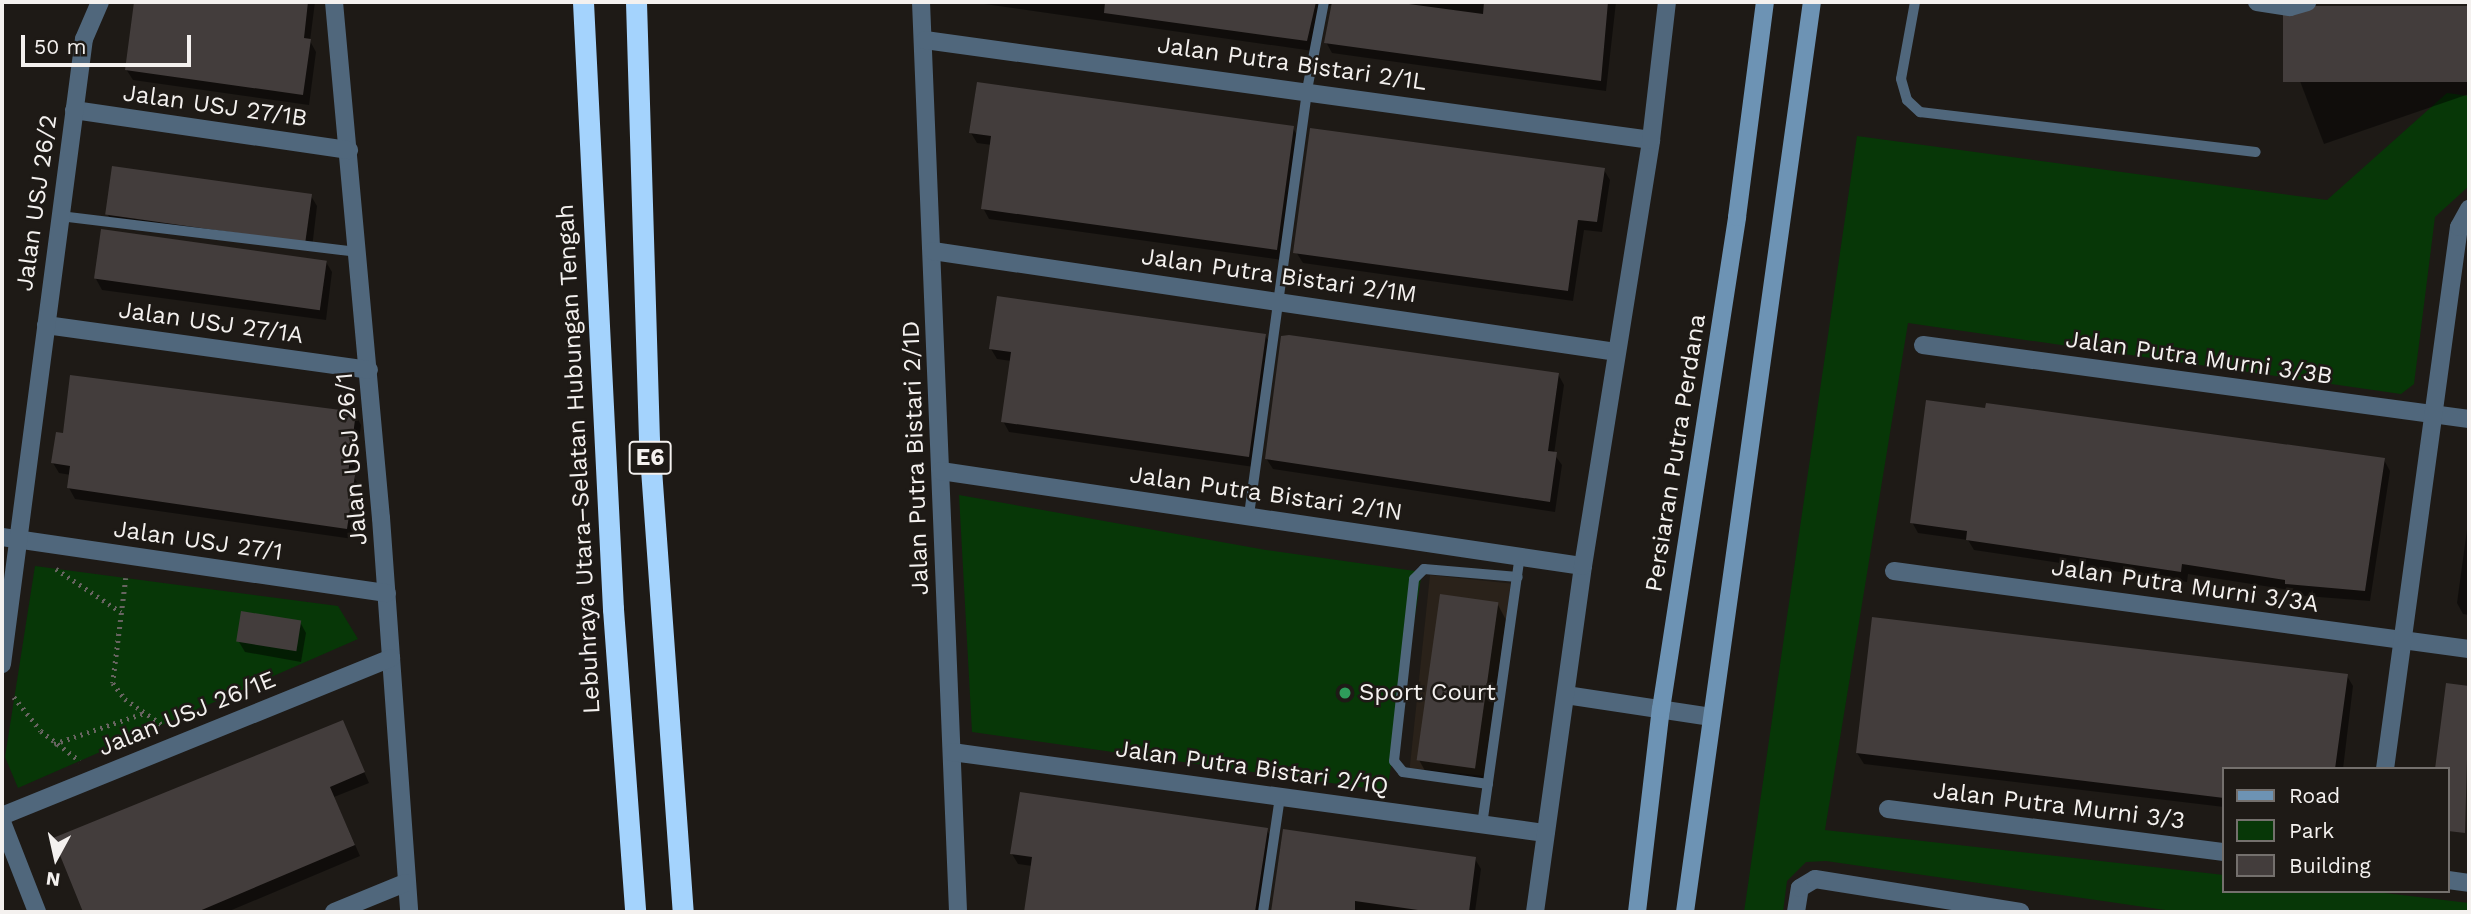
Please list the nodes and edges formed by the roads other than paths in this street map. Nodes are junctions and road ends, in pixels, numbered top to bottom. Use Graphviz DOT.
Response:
graph roads {
  1 [pos="100,2"];
  2 [pos="334,2"];
  3 [pos="583,2"];
  4 [pos="636,2"];
  5 [pos="921,2"];
  6 [pos="1324,2"];
  7 [pos="1667,2"];
  8 [pos="1765,2"];
  9 [pos="1812,2"];
  10 [pos="1915,2"];
  11 [pos="2257,2"];
  12 [pos="2307,2"];
  13 [pos="925,40"];
  14 [pos="1307,90"];
  15 [pos="74,110"];
  16 [pos="1651,140"];
  17 [pos="349,150"];
  18 [pos="2256,152"];
  19 [pos="2469,209"];
  20 [pos="60,216"];
  21 [pos="933,251"];
  22 [pos="359,252"];
  23 [pos="1280,300"];
  24 [pos="46,325"];
  25 [pos="1923,345"];
  26 [pos="1616,352"];
  27 [pos="369,370"];
  28 [pos="2433,414"];
  29 [pos="2469,419"];
  30 [pos="941,471"];
  31 [pos="1249,515"];
  32 [pos="9,538"];
  33 [pos="1520,556"];
  34 [pos="1583,566"];
  35 [pos="1894,572"];
  36 [pos="1518,578"];
  37 [pos="387,593"];
  38 [pos="2403,640"];
  39 [pos="2469,649"];
  40 [pos="391,658"];
  41 [pos="2,664"];
  42 [pos="1566,695"];
  43 [pos="1661,709"];
  44 [pos="1711,717"];
  45 [pos="952,752"];
  46 [pos="2385,767"];
  47 [pos="1488,784"];
  48 [pos="1280,797"];
  49 [pos="1888,809"];
  50 [pos="2,816"];
  51 [pos="2,822"];
  52 [pos="1482,825"];
  53 [pos="1545,833"];
  54 [pos="2222,852"];
  55 [pos="2450,880"];
  56 [pos="405,883"];
  57 [pos="2469,883"];
  58 [pos="37,912"];
  59 [pos="334,912"];
  60 [pos="409,912"];
  61 [pos="635,912"];
  62 [pos="683,912"];
  63 [pos="958,912"];
  64 [pos="1263,912"];
  65 [pos="1535,912"];
  66 [pos="1637,912"];
  67 [pos="1685,912"];
  68 [pos="1796,912"];
  69 [pos="2020,912"];
  1 -- 15 [label="street, Jalan USJ 26/2"];
  2 -- 17 [label="street, Jalan USJ 26/1"];
  3 -- 61 [label="highway, Lebuhraya Utara–Selatan Hubungan Tengah / E6"];
  4 -- 62 [label="highway, E6"];
  5 -- 13 [label="street, Jalan Putra Bistari 2/1D"];
  6 -- 14 [label="lane"];
  7 -- 16 [label="street"];
  8 -- 43 [label="main road, Persiaran Putra Perdana"];
  9 -- 44 [label="main road"];
  10 -- 18 [label="lane"];
  11 -- 12 [label="street"];
  13 -- 14 [label="street, Jalan Putra Bistari 2/1L"];
  13 -- 21 [label="street, Jalan Putra Bistari 2/1D"];
  14 -- 16 [label="street, Jalan Putra Bistari 2/1L"];
  14 -- 23 [label="lane"];
  15 -- 17 [label="street, Jalan USJ 27/1B"];
  15 -- 20 [label="street, Jalan USJ 26/2"];
  16 -- 26 [label="street"];
  17 -- 22 [label="street, Jalan USJ 26/1"];
  19 -- 28 [label="street"];
  20 -- 22 [label="lane"];
  20 -- 24 [label="street, Jalan USJ 26/2"];
  21 -- 23 [label="street, Jalan Putra Bistari 2/1M"];
  21 -- 30 [label="street, Jalan Putra Bistari 2/1D"];
  22 -- 27 [label="street, Jalan USJ 26/1"];
  23 -- 26 [label="street, Jalan Putra Bistari 2/1M"];
  23 -- 31 [label="lane"];
  24 -- 27 [label="street, Jalan USJ 27/1A"];
  24 -- 32 [label="street, Jalan USJ 26/2"];
  25 -- 28 [label="street, Jalan Putra Murni 3/3B"];
  26 -- 34 [label="street"];
  27 -- 37 [label="street, Jalan USJ 26/1"];
  28 -- 29 [label="street, Jalan Putra Murni 3/3B"];
  28 -- 38 [label="street"];
  30 -- 31 [label="street, Jalan Putra Bistari 2/1N"];
  30 -- 45 [label="street, Jalan Putra Bistari 2/1D"];
  31 -- 33 [label="street, Jalan Putra Bistari 2/1N"];
  32 -- 37 [label="street, Jalan USJ 27/1"];
  32 -- 41 [label="street, Jalan USJ 26/2"];
  33 -- 34 [label="street, Jalan Putra Bistari 2/1N"];
  33 -- 36 [label="lane"];
  34 -- 42 [label="street"];
  35 -- 38 [label="street, Jalan Putra Murni 3/3A"];
  36 -- 47 [label="lane"];
  36 -- 47 [label="lane"];
  37 -- 40 [label="street, Jalan USJ 26/1"];
  38 -- 39 [label="street, Jalan Putra Murni 3/3A"];
  38 -- 46 [label="street"];
  40 -- 50 [label="street, Jalan USJ 26/1E"];
  40 -- 56 [label="street, Jalan USJ 26/1"];
  42 -- 43 [label="street"];
  42 -- 53 [label="street"];
  43 -- 44 [label="street"];
  43 -- 66 [label="main road, Persiaran Putra Perdana"];
  44 -- 67 [label="main road"];
  45 -- 48 [label="street, Jalan Putra Bistari 2/1Q"];
  45 -- 63 [label="street, Jalan Putra Bistari 2/1D"];
  47 -- 52 [label="lane"];
  48 -- 52 [label="street, Jalan Putra Bistari 2/1Q"];
  48 -- 64 [label="lane"];
  49 -- 54 [label="street, Jalan Putra Murni 3/3"];
  51 -- 58 [label="street"];
  52 -- 53 [label="street, Jalan Putra Bistari 2/1Q"];
  53 -- 65 [label="street"];
  55 -- 57 [label="street"];
  56 -- 59 [label="street"];
  56 -- 60 [label="street, Jalan USJ 26/1"];
  68 -- 69 [label="street"];
}
